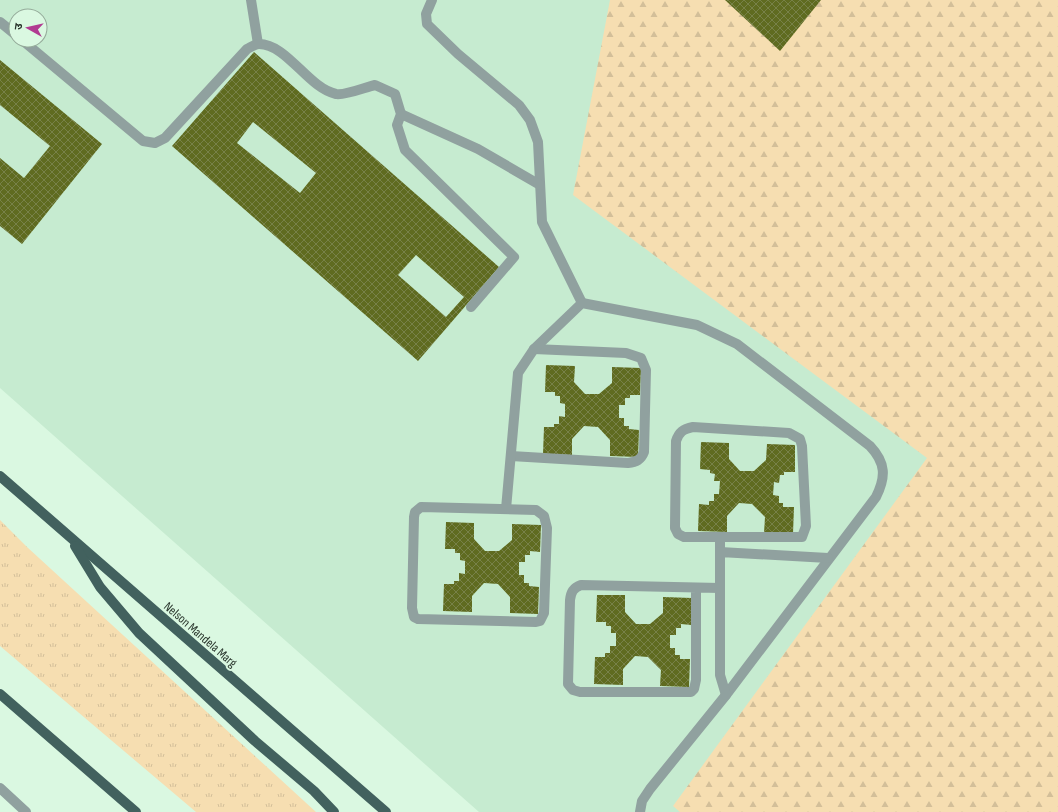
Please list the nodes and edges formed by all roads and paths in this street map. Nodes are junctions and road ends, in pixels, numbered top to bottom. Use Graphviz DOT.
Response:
graph roads {
  1 [pos="251,0"];
  2 [pos="432,0"];
  3 [pos="0,22"];
  4 [pos="8,28"];
  5 [pos="258,44"];
  6 [pos="32,48"];
  7 [pos="401,114"];
  8 [pos="540,185"];
  9 [pos="582,303"];
  10 [pos="471,307"];
  11 [pos="534,349"];
  12 [pos="511,456"];
  13 [pos="0,476"];
  14 [pos="506,509"];
  15 [pos="720,537"];
  16 [pos="70,538"];
  17 [pos="720,552"];
  18 [pos="828,558"];
  19 [pos="696,588"];
  20 [pos="720,588"];
  21 [pos="0,694"];
  22 [pos="726,695"];
  23 [pos="0,788"];
  24 [pos="137,811"];
  25 [pos="26,812"];
  26 [pos="334,812"];
  27 [pos="386,812"];
  28 [pos="640,812"];
  1 -- 5 [label="lane"];
  2 -- 8 [label="lane"];
  3 -- 4 [label="lane"];
  5 -- 6 [label="lane"];
  5 -- 7 [label="lane"];
  7 -- 8 [label="lane"];
  7 -- 10 [label="lane"];
  8 -- 9 [label="lane"];
  9 -- 11 [label="lane"];
  9 -- 18 [label="lane"];
  11 -- 12 [label="lane"];
  11 -- 12 [label="lane"];
  12 -- 14 [label="lane"];
  13 -- 16 [label="main road, Nelson Mandela Marg"];
  14 -- 14 [label="lane"];
  15 -- 15 [label="lane"];
  15 -- 17 [label="lane"];
  16 -- 26 [label="main road"];
  16 -- 27 [label="main road, Nelson Mandela Marg"];
  17 -- 18 [label="lane"];
  17 -- 20 [label="lane"];
  18 -- 22 [label="lane"];
  19 -- 19 [label="lane"];
  19 -- 20 [label="lane"];
  20 -- 22 [label="lane"];
  21 -- 24 [label="main road"];
  22 -- 28 [label="lane"];
  23 -- 25 [label="lane"];
}
